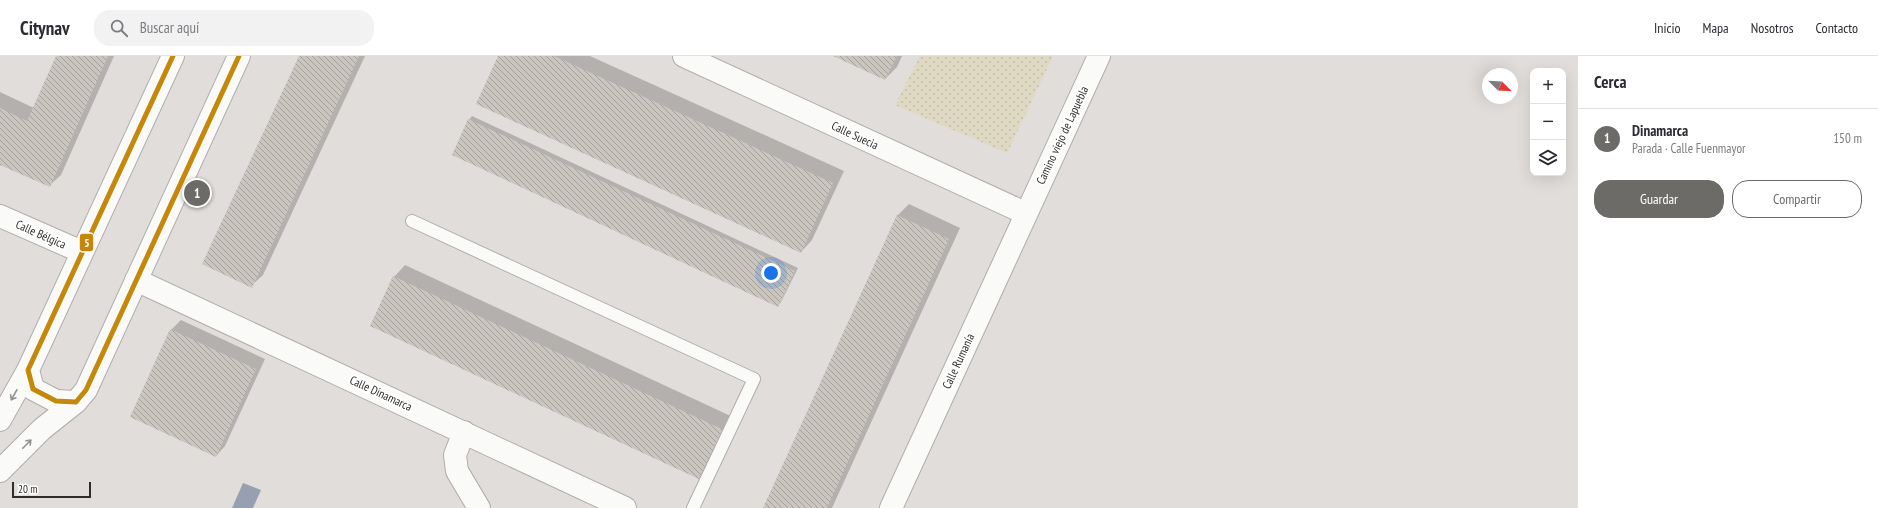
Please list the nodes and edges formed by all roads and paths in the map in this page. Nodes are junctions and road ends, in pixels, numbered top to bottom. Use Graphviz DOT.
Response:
graph roads {
  1 [pos="173,56"];
  2 [pos="239,56"];
  3 [pos="684,56"];
  4 [pos="1099,56"];
  5 [pos="1025,213"];
  6 [pos="0,216"];
  7 [pos="412,221"];
  8 [pos="82,252"];
  9 [pos="136,280"];
  10 [pos="28,370"];
  11 [pos="76,402"];
  12 [pos="0,420"];
  13 [pos="464,432"];
  14 [pos="0,471"];
  15 [pos="479,508"];
  16 [pos="625,508"];
  17 [pos="693,508"];
  18 [pos="891,508"];
  1 -- 8 [label="street"];
  2 -- 9 [label="street"];
  3 -- 5 [label="street, Calle Suecia"];
  4 -- 5 [label="street, Camino viejo de Lapuebla"];
  5 -- 18 [label="street, Calle Rumanía"];
  6 -- 8 [label="street, Calle Bélgica"];
  7 -- 17 [label="lane"];
  8 -- 10 [label="street"];
  9 -- 11 [label="street"];
  9 -- 13 [label="street, Calle Dinamarca"];
  10 -- 11 [label="street"];
  10 -- 12 [label="street, one-way"];
  14 -- 11 [label="street, one-way"];
  13 -- 15 [label="street"];
  13 -- 16 [label="street, Calle Dinamarca"];
}
